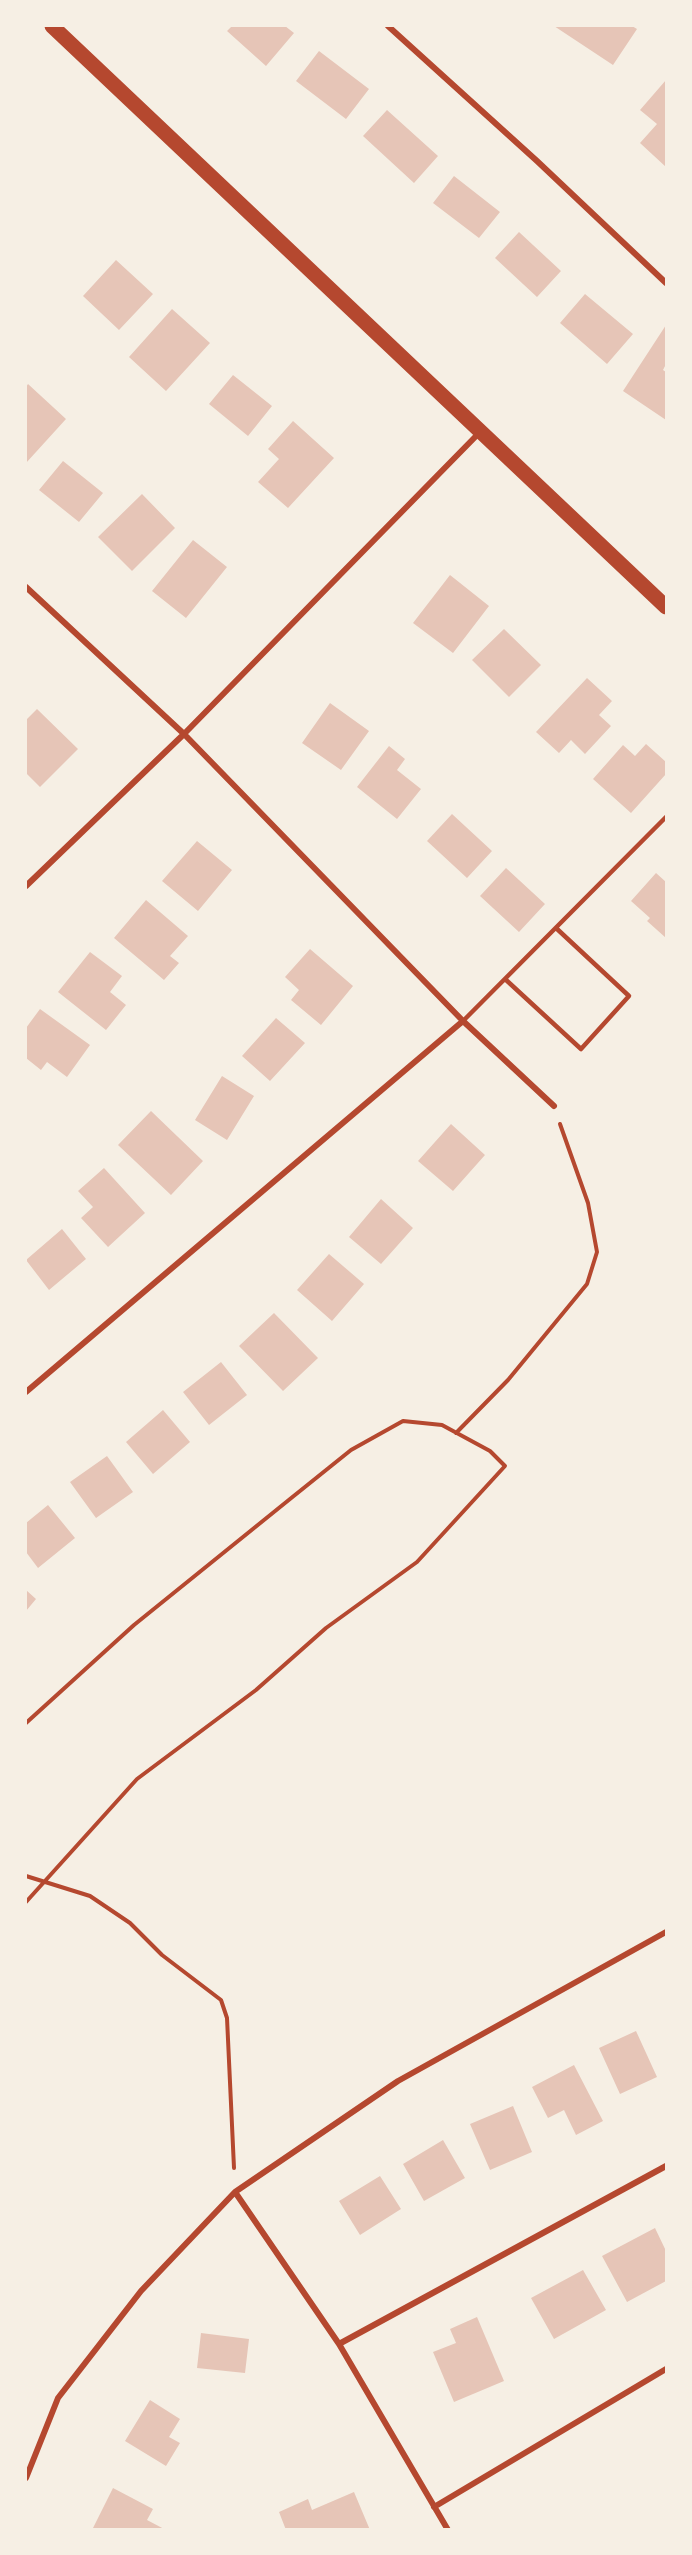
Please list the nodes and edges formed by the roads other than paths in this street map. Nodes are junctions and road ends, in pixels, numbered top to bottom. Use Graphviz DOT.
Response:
graph roads {
  1 [pos="52,26"];
  2 [pos="388,26"];
  3 [pos="666,283"];
  4 [pos="481,432"];
  5 [pos="26,587"];
  6 [pos="666,607"];
  7 [pos="184,734"];
  8 [pos="666,816"];
  9 [pos="26,886"];
  10 [pos="556,928"];
  11 [pos="505,979"];
  12 [pos="463,1021"];
  13 [pos="554,1106"];
  14 [pos="26,1392"];
  15 [pos="666,1932"];
  16 [pos="666,2166"];
  17 [pos="235,2192"];
  18 [pos="339,2344"];
  19 [pos="666,2369"];
  20 [pos="26,2478"];
  21 [pos="434,2507"];
  22 [pos="448,2529"];
  1 -- 4 [label="main road"];
  2 -- 3 [label="street"];
  4 -- 6 [label="main road"];
  4 -- 7 [label="street"];
  5 -- 7 [label="street"];
  7 -- 9 [label="street"];
  7 -- 12 [label="street"];
  8 -- 10 [label="lane"];
  10 -- 11 [label="lane"];
  10 -- 11 [label="lane"];
  11 -- 12 [label="lane"];
  12 -- 13 [label="street"];
  12 -- 14 [label="street"];
  15 -- 17 [label="street"];
  16 -- 18 [label="street"];
  17 -- 18 [label="street"];
  17 -- 20 [label="street"];
  18 -- 21 [label="street"];
  19 -- 21 [label="street"];
  21 -- 22 [label="street"];
}
